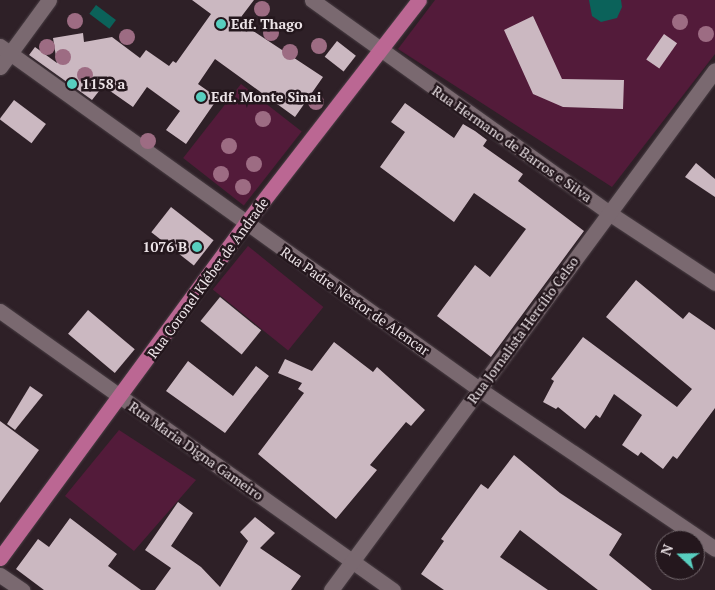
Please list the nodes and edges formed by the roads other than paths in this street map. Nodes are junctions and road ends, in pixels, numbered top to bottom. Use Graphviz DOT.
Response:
graph roads {
  1 [pos="49,0"];
  2 [pos="312,0"];
  3 [pos="420,0"];
  4 [pos="5,50"];
  5 [pos="380,52"];
  6 [pos="0,67"];
  7 [pos="715,70"];
  8 [pos="609,213"];
  9 [pos="246,223"];
  10 [pos="715,283"];
  11 [pos="0,311"];
  12 [pos="479,389"];
  13 [pos="121,398"];
  14 [pos="715,549"];
  15 [pos="0,558"];
  16 [pos="352,562"];
  17 [pos="0,575"];
  18 [pos="22,590"];
  19 [pos="331,590"];
  20 [pos="393,590"];
  1 -- 4 [label="street"];
  2 -- 5 [label="street, Rua Hermano de Barros e Silva"];
  3 -- 5 [label="main road, Rua Coronel Kléber de Andrade"];
  4 -- 6 [label="street"];
  4 -- 9 [label="street, Rua Padre Nestor de Alencar"];
  5 -- 8 [label="street, Rua Hermano de Barros e Silva"];
  5 -- 9 [label="main road, Rua Coronel Kléber de Andrade"];
  7 -- 8 [label="street, Rua Jornalista Hercílio Celso"];
  8 -- 10 [label="street, Rua Hermano de Barros e Silva"];
  8 -- 12 [label="street, Rua Jornalista Hercílio Celso"];
  9 -- 12 [label="street, Rua Padre Nestor de Alencar"];
  9 -- 13 [label="main road, Rua Coronel Kléber de Andrade"];
  11 -- 13 [label="street, Rua Maria Digna Gameiro"];
  12 -- 14 [label="street, Rua Padre Nestor de Alencar"];
  12 -- 16 [label="street, Rua Jornalista Hercílio Celso"];
  13 -- 15 [label="main road, Rua Coronel Kléber de Andrade"];
  13 -- 16 [label="street, Rua Maria Digna Gameiro"];
  16 -- 19 [label="street, Rua Jornalista Hercílio Celso"];
  16 -- 20 [label="street, Rua Maria Digna Gameiro"];
  17 -- 18 [label="street"];
}
